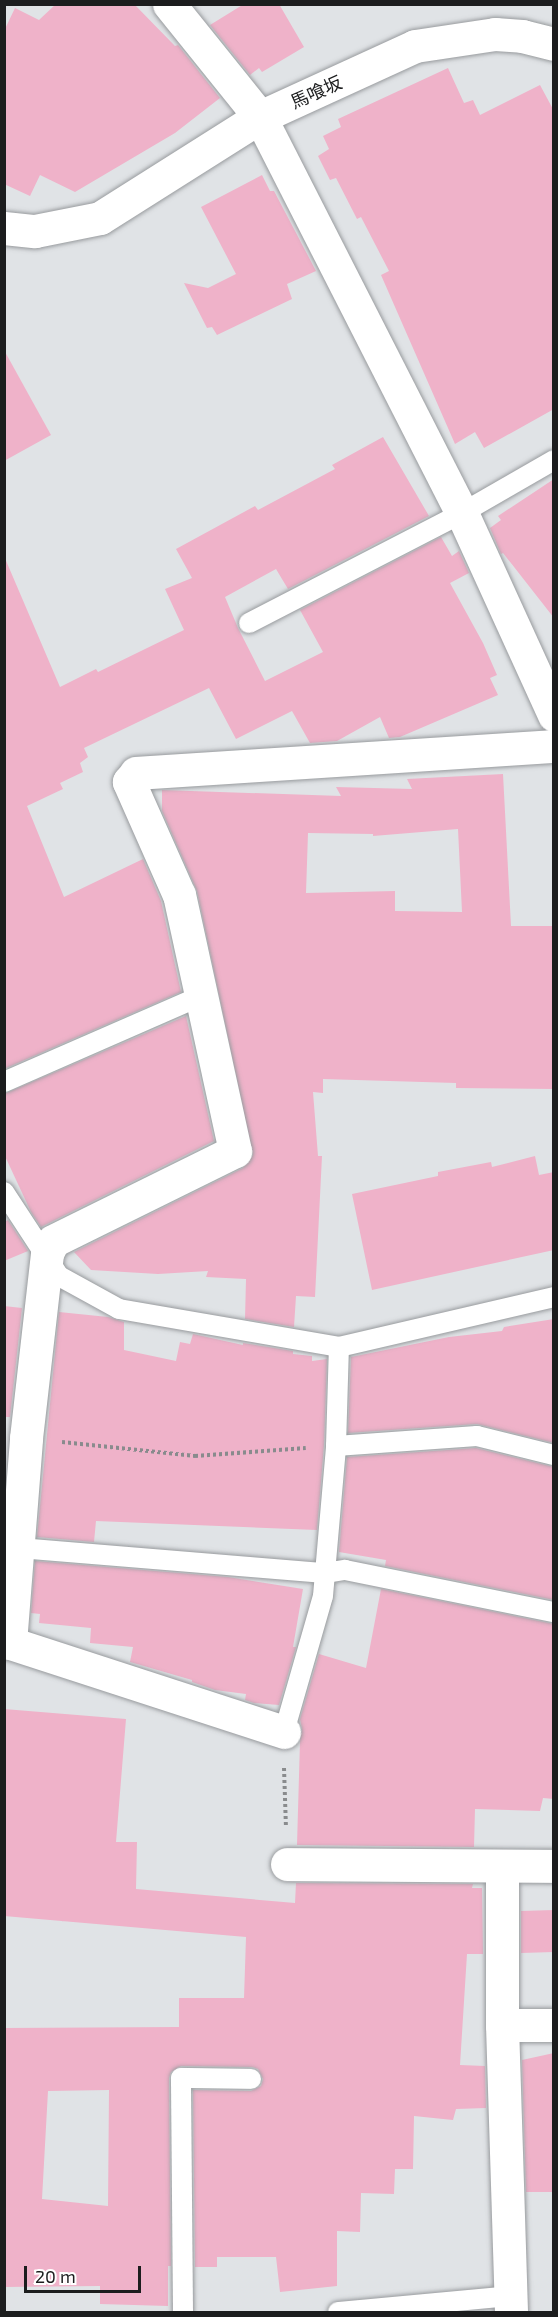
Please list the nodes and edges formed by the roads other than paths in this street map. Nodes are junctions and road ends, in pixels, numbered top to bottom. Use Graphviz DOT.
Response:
graph roads {
  1 [pos="169,4"];
  2 [pos="554,44"];
  3 [pos="260,117"];
  4 [pos="4,228"];
  5 [pos="554,460"];
  6 [pos="462,513"];
  7 [pos="249,623"];
  8 [pos="554,715"];
  9 [pos="554,746"];
  10 [pos="201,996"];
  11 [pos="4,1082"];
  12 [pos="4,1192"];
  13 [pos="46,1253"];
  14 [pos="554,1297"];
  15 [pos="339,1347"];
  16 [pos="336,1446"];
  17 [pos="554,1455"];
  18 [pos="11,1547"];
  19 [pos="325,1573"];
  20 [pos="554,1612"];
  21 [pos="284,1732"];
  22 [pos="287,1864"];
  23 [pos="554,1866"];
  24 [pos="502,1867"];
  25 [pos="502,2025"];
  26 [pos="554,2025"];
  27 [pos="251,2079"];
  28 [pos="511,2304"];
  29 [pos="183,2313"];
  30 [pos="338,2313"];
  1 -- 3 [label="street"];
  2 -- 3 [label="street, 馬喰坂"];
  3 -- 4 [label="street, 馬喰坂"];
  3 -- 6 [label="street"];
  5 -- 6 [label="lane"];
  6 -- 7 [label="lane"];
  6 -- 8 [label="street"];
  9 -- 10 [label="street"];
  10 -- 11 [label="lane"];
  10 -- 13 [label="street"];
  12 -- 13 [label="lane"];
  13 -- 15 [label="lane"];
  13 -- 18 [label="street"];
  14 -- 15 [label="lane"];
  15 -- 16 [label="lane"];
  16 -- 17 [label="lane"];
  16 -- 19 [label="lane"];
  18 -- 19 [label="lane"];
  18 -- 21 [label="street"];
  19 -- 20 [label="lane"];
  19 -- 21 [label="lane"];
  22 -- 24 [label="street"];
  23 -- 24 [label="street"];
  24 -- 25 [label="street"];
  25 -- 26 [label="street"];
  25 -- 28 [label="street"];
  27 -- 29 [label="lane"];
  28 -- 30 [label="lane"];
}
